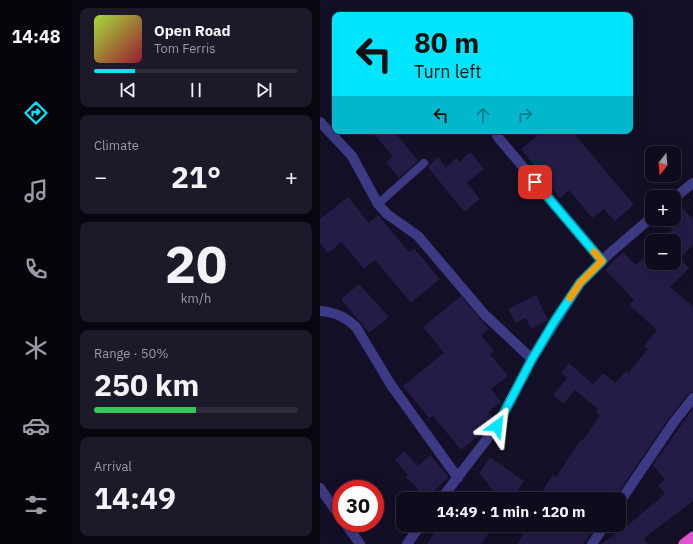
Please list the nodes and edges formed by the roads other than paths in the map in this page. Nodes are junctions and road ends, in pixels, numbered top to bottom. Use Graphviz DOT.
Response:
graph roads {
  1 [pos="320,122"];
  2 [pos="497,136"];
  3 [pos="424,163"];
  4 [pos="693,183"];
  5 [pos="681,192"];
  6 [pos="378,204"];
  7 [pos="645,223"];
  8 [pos="602,261"];
  9 [pos="320,311"];
  10 [pos="532,359"];
  11 [pos="693,398"];
  12 [pos="458,478"];
  13 [pos="320,488"];
  14 [pos="447,492"];
  15 [pos="626,493"];
  16 [pos="332,505"];
  17 [pos="351,532"];
  18 [pos="416,532"];
  19 [pos="600,532"];
  20 [pos="693,537"];
  21 [pos="360,544"];
  22 [pos="407,544"];
  23 [pos="592,544"];
  24 [pos="684,544"];
  1 -- 6 [label="street"];
  2 -- 8 [label="street"];
  3 -- 6 [label="lane"];
  4 -- 5 [label="street"];
  6 -- 10 [label="street"];
  7 -- 8 [label="street"];
  8 -- 10 [label="street"];
  9 -- 12 [label="street"];
  10 -- 12 [label="street"];
  11 -- 15 [label="street"];
  12 -- 14 [label="street"];
  13 -- 16 [label="street"];
  17 -- 21 [label="street"];
  18 -- 22 [label="street"];
  19 -- 23 [label="street"];
  20 -- 24 [label="highway"];
}
